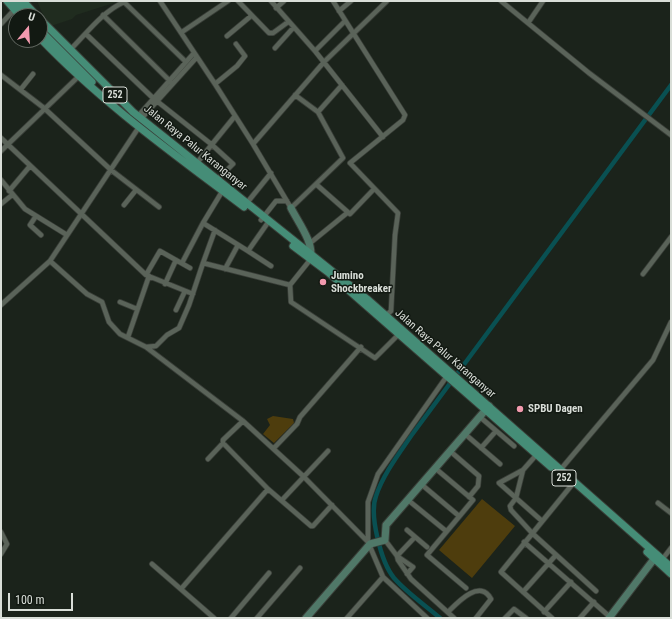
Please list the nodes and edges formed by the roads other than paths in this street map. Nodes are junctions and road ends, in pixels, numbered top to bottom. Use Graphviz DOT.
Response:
graph roads {
  1 [pos="160,1"];
  2 [pos="228,1"];
  3 [pos="238,1"];
  4 [pos="271,1"];
  5 [pos="284,1"];
  6 [pos="333,1"];
  7 [pos="351,1"];
  8 [pos="387,1"];
  9 [pos="500,1"];
  10 [pos="544,1"];
  11 [pos="126,2"];
  12 [pos="276,8"];
  13 [pos="339,11"];
  14 [pos="103,15"];
  15 [pos="251,16"];
  16 [pos="345,21"];
  17 [pos="288,22"];
  18 [pos="528,23"];
  19 [pos="48,27"];
  20 [pos="293,28"];
  21 [pos="48,32"];
  22 [pos="182,32"];
  23 [pos="353,33"];
  24 [pos="86,34"];
  25 [pos="228,36"];
  26 [pos="48,38"];
  27 [pos="236,44"];
  28 [pos="48,46"];
  29 [pos="275,48"];
  30 [pos="70,50"];
  31 [pos="315,51"];
  32 [pos="196,55"];
  33 [pos="186,62"];
  34 [pos="324,62"];
  35 [pos="33,74"];
  36 [pos="1,75"];
  37 [pos="79,76"];
  38 [pos="93,80"];
  39 [pos="171,82"];
  40 [pos="215,84"];
  41 [pos="342,85"];
  42 [pos="21,89"];
  43 [pos="295,95"];
  44 [pos="155,100"];
  45 [pos="44,108"];
  46 [pos="130,110"];
  47 [pos="318,112"];
  48 [pos="124,114"];
  49 [pos="235,116"];
  50 [pos="139,117"];
  51 [pos="139,127"];
  52 [pos="671,135"];
  53 [pos="383,137"];
  54 [pos="1,138"];
  55 [pos="9,144"];
  56 [pos="211,144"];
  57 [pos="253,144"];
  58 [pos="1,151"];
  59 [pos="30,166"];
  60 [pos="195,166"];
  61 [pos="111,170"];
  62 [pos="271,173"];
  63 [pos="1,181"];
  64 [pos="216,182"];
  65 [pos="317,185"];
  66 [pos="224,189"];
  67 [pos="374,189"];
  68 [pos="136,190"];
  69 [pos="11,193"];
  70 [pos="287,201"];
  71 [pos="1,204"];
  72 [pos="124,205"];
  73 [pos="245,205"];
  74 [pos="159,207"];
  75 [pos="291,208"];
  76 [pos="347,213"];
  77 [pos="82,214"];
  78 [pos="36,216"];
  79 [pos="265,221"];
  80 [pos="203,223"];
  81 [pos="215,230"];
  82 [pos="41,235"];
  83 [pos="67,235"];
  84 [pos="671,237"];
  85 [pos="309,244"];
  86 [pos="238,245"];
  87 [pos="248,251"];
  88 [pos="311,257"];
  89 [pos="176,260"];
  90 [pos="50,261"];
  91 [pos="203,262"];
  92 [pos="182,263"];
  93 [pos="271,266"];
  94 [pos="190,268"];
  95 [pos="225,269"];
  96 [pos="643,274"];
  97 [pos="147,275"];
  98 [pos="165,284"];
  99 [pos="290,285"];
  100 [pos="185,291"];
  101 [pos="193,294"];
  102 [pos="120,302"];
  103 [pos="1,305"];
  104 [pos="137,310"];
  105 [pos="176,310"];
  106 [pos="384,318"];
  107 [pos="671,322"];
  108 [pos="670,328"];
  109 [pos="401,333"];
  110 [pos="128,337"];
  111 [pos="146,346"];
  112 [pos="361,347"];
  113 [pos="449,376"];
  114 [pos="487,408"];
  115 [pos="480,417"];
  116 [pos="243,421"];
  117 [pos="496,431"];
  118 [pos="465,434"];
  119 [pos="223,443"];
  120 [pos="514,446"];
  121 [pos="274,448"];
  122 [pos="481,448"];
  123 [pos="450,450"];
  124 [pos="328,451"];
  125 [pos="539,452"];
  126 [pos="208,459"];
  127 [pos="500,464"];
  128 [pos="435,468"];
  129 [pos="523,470"];
  130 [pos="560,471"];
  131 [pos="304,476"];
  132 [pos="573,483"];
  133 [pos="421,484"];
  134 [pos="268,489"];
  135 [pos="471,498"];
  136 [pos="516,498"];
  137 [pos="282,500"];
  138 [pos="408,500"];
  139 [pos="658,503"];
  140 [pos="332,505"];
  141 [pos="671,513"];
  142 [pos="459,516"];
  143 [pos="542,521"];
  144 [pos="408,530"];
  145 [pos="446,531"];
  146 [pos="1,532"];
  147 [pos="532,533"];
  148 [pos="415,537"];
  149 [pos="384,540"];
  150 [pos="524,542"];
  151 [pos="370,543"];
  152 [pos="427,547"];
  153 [pos="671,548"];
  154 [pos="1,554"];
  155 [pos="556,555"];
  156 [pos="397,556"];
  157 [pos="659,559"];
  158 [pos="548,563"];
  159 [pos="152,564"];
  160 [pos="671,567"];
  161 [pos="300,568"];
  162 [pos="269,573"];
  163 [pos="407,574"];
  164 [pos="671,574"];
  165 [pos="383,577"];
  166 [pos="571,582"];
  167 [pos="466,588"];
  168 [pos="181,589"];
  169 [pos="596,591"];
  170 [pos="523,592"];
  171 [pos="594,602"];
  172 [pos="448,612"];
  173 [pos="544,612"];
  174 [pos="609,617"];
  175 [pos="214,618"];
  176 [pos="231,618"];
  177 [pos="257,618"];
  178 [pos="306,618"];
  179 [pos="347,618"];
  180 [pos="427,618"];
  181 [pos="454,618"];
  182 [pos="476,618"];
  183 [pos="505,618"];
  184 [pos="526,618"];
  185 [pos="552,618"];
  186 [pos="580,618"];
  1 -- 22 [label="street"];
  2 -- 22 [label="street"];
  3 -- 15 [label="street"];
  4 -- 12 [label="street"];
  5 -- 12 [label="street"];
  6 -- 13 [label="street"];
  7 -- 13 [label="street"];
  8 -- 23 [label="street"];
  9 -- 18 [label="street"];
  10 -- 18 [label="street"];
  11 -- 14 [label="street"];
  11 -- 33 [label="street"];
  12 -- 17 [label="street"];
  13 -- 16 [label="street"];
  14 -- 24 [label="street"];
  14 -- 39 [label="street"];
  15 -- 17 [label="street"];
  15 -- 25 [label="street"];
  16 -- 23 [label="street"];
  16 -- 31 [label="street"];
  17 -- 20 [label="street"];
  18 -- 52 [label="street"];
  19 -- 30 [label="main road, Jalan Raya Palur Karanganyar / 252"];
  20 -- 29 [label="street"];
  20 -- 31 [label="street"];
  21 -- 38 [label="main road, 252"];
  22 -- 32 [label="street"];
  23 -- 34 [label="street"];
  23 -- 53 [label="street"];
  24 -- 30 [label="street"];
  24 -- 44 [label="street"];
  26 -- 38 [label="main road, 252"];
  27 -- 40 [label="street"];
  28 -- 37 [label="main road, Jalan Raya Palur Karanganyar / 252"];
  30 -- 46 [label="main road, Jalan Raya Palur Karanganyar / 252"];
  31 -- 34 [label="street"];
  32 -- 33 [label="street"];
  32 -- 39 [label="street"];
  32 -- 40 [label="street"];
  33 -- 39 [label="street"];
  34 -- 41 [label="street"];
  34 -- 43 [label="street"];
  35 -- 42 [label="street"];
  36 -- 42 [label="street"];
  37 -- 45 [label="street"];
  37 -- 48 [label="main road, Jalan Raya Palur Karanganyar / 252"];
  38 -- 46 [label="main road"];
  38 -- 48 [label="main road"];
  39 -- 44 [label="street"];
  40 -- 49 [label="street"];
  41 -- 47 [label="street"];
  41 -- 53 [label="street"];
  42 -- 45 [label="street"];
  43 -- 47 [label="street"];
  43 -- 57 [label="street"];
  44 -- 50 [label="street"];
  44 -- 56 [label="street"];
  45 -- 55 [label="street"];
  45 -- 61 [label="street"];
  46 -- 50 [label="main road, Jalan Raya Palur Karanganyar / 252"];
  47 -- 65 [label="street"];
  48 -- 51 [label="main road, Jalan Raya Palur Karanganyar / 252"];
  49 -- 56 [label="street"];
  49 -- 57 [label="street"];
  50 -- 60 [label="main road, Jalan Raya Palur Karanganyar / 252"];
  51 -- 60 [label="main road, Jalan Raya Palur Karanganyar / 252"];
  51 -- 61 [label="street"];
  53 -- 67 [label="street"];
  54 -- 55 [label="street"];
  55 -- 58 [label="street"];
  55 -- 59 [label="street"];
  56 -- 60 [label="street"];
  56 -- 64 [label="street"];
  57 -- 62 [label="street"];
  59 -- 69 [label="street"];
  59 -- 77 [label="street"];
  60 -- 64 [label="main road, Jalan Raya Palur Karanganyar / 252"];
  61 -- 68 [label="street"];
  61 -- 77 [label="street"];
  62 -- 70 [label="street"];
  62 -- 73 [label="street"];
  63 -- 69 [label="street"];
  64 -- 66 [label="main road, Jalan Raya Palur Karanganyar / 252"];
  65 -- 75 [label="street"];
  65 -- 76 [label="street"];
  66 -- 73 [label="main road, Jalan Raya Palur Karanganyar / 252"];
  66 -- 80 [label="street"];
  67 -- 76 [label="street"];
  67 -- 106 [label="street"];
  68 -- 72 [label="street"];
  68 -- 74 [label="street"];
  69 -- 71 [label="street"];
  69 -- 78 [label="street"];
  70 -- 75 [label="street"];
  70 -- 79 [label="street"];
  73 -- 79 [label="main road, Jalan Raya Palur Karanganyar / 252"];
  75 -- 85 [label="street"];
  76 -- 85 [label="street"];
  77 -- 83 [label="street"];
  77 -- 97 [label="street"];
  78 -- 82 [label="street"];
  78 -- 83 [label="street"];
  79 -- 87 [label="street"];
  79 -- 88 [label="main road, Jalan Raya Palur Karanganyar / 252"];
  80 -- 81 [label="street"];
  80 -- 92 [label="street"];
  81 -- 86 [label="street"];
  81 -- 91 [label="street"];
  83 -- 90 [label="street"];
  84 -- 96 [label="street"];
  85 -- 88 [label="street"];
  86 -- 87 [label="street"];
  86 -- 95 [label="street"];
  87 -- 93 [label="street"];
  88 -- 99 [label="street"];
  88 -- 106 [label="main road, Jalan Raya Palur Karanganyar / 252"];
  89 -- 92 [label="street"];
  89 -- 97 [label="street"];
  89 -- 98 [label="street"];
  90 -- 103 [label="street"];
  90 -- 110 [label="street"];
  91 -- 95 [label="street"];
  91 -- 101 [label="street"];
  92 -- 94 [label="street"];
  95 -- 99 [label="street"];
  97 -- 98 [label="street"];
  97 -- 104 [label="street"];
  98 -- 100 [label="street"];
  99 -- 112 [label="street"];
  100 -- 101 [label="street"];
  100 -- 105 [label="street"];
  101 -- 111 [label="street"];
  102 -- 104 [label="street"];
  104 -- 110 [label="street"];
  106 -- 109 [label="main road, Jalan Raya Palur Karanganyar / 252"];
  107 -- 108 [label="street"];
  108 -- 130 [label="street"];
  109 -- 112 [label="street"];
  109 -- 113 [label="main road, Jalan Raya Palur Karanganyar / 252"];
  110 -- 111 [label="street"];
  111 -- 116 [label="street"];
  112 -- 121 [label="street"];
  113 -- 114 [label="main road, Jalan Raya Palur Karanganyar / 252"];
  113 -- 151 [label="street"];
  114 -- 115 [label="street"];
  114 -- 125 [label="main road, Jalan Raya Palur Karanganyar / 252"];
  115 -- 117 [label="street"];
  115 -- 118 [label="street"];
  116 -- 119 [label="street"];
  116 -- 121 [label="street"];
  117 -- 120 [label="street"];
  117 -- 122 [label="street"];
  118 -- 122 [label="street"];
  118 -- 123 [label="street"];
  119 -- 126 [label="street"];
  119 -- 134 [label="street"];
  121 -- 131 [label="street"];
  122 -- 127 [label="street"];
  123 -- 128 [label="street"];
  123 -- 135 [label="street"];
  124 -- 131 [label="street"];
  125 -- 129 [label="street"];
  125 -- 130 [label="main road, Jalan Raya Palur Karanganyar / 252"];
  128 -- 133 [label="street"];
  128 -- 135 [label="street"];
  129 -- 136 [label="street"];
  129 -- 136 [label="street"];
  130 -- 132 [label="main road, Jalan Raya Palur Karanganyar / 252"];
  131 -- 137 [label="street"];
  131 -- 140 [label="street"];
  132 -- 143 [label="street"];
  132 -- 157 [label="main road, Jalan Raya Palur Karanganyar / 252"];
  133 -- 138 [label="street"];
  133 -- 142 [label="street"];
  134 -- 137 [label="street"];
  134 -- 168 [label="street"];
  135 -- 142 [label="street"];
  136 -- 143 [label="street"];
  136 -- 147 [label="street"];
  137 -- 140 [label="street"];
  138 -- 145 [label="street"];
  138 -- 149 [label="street"];
  139 -- 141 [label="street"];
  140 -- 151 [label="street"];
  142 -- 145 [label="street"];
  143 -- 147 [label="street"];
  144 -- 148 [label="street"];
  145 -- 167 [label="street"];
  146 -- 154 [label="street"];
  147 -- 150 [label="street"];
  147 -- 155 [label="street"];
  148 -- 152 [label="street"];
  148 -- 156 [label="street"];
  149 -- 151 [label="street"];
  149 -- 156 [label="street"];
  150 -- 158 [label="street"];
  150 -- 170 [label="street"];
  151 -- 165 [label="street"];
  151 -- 178 [label="street"];
  153 -- 157 [label="street"];
  155 -- 158 [label="street"];
  155 -- 169 [label="street"];
  156 -- 163 [label="street"];
  156 -- 163 [label="street"];
  157 -- 160 [label="main road, Jalan Raya Palur Karanganyar / 252"];
  157 -- 164 [label="main road, Jalan Raya Palur Karanganyar / 252"];
  157 -- 174 [label="street"];
  158 -- 166 [label="street"];
  158 -- 170 [label="street"];
  159 -- 168 [label="street"];
  161 -- 177 [label="street"];
  162 -- 176 [label="street"];
  163 -- 172 [label="street"];
  165 -- 179 [label="street"];
  165 -- 180 [label="street"];
  166 -- 171 [label="street"];
  166 -- 173 [label="street"];
  168 -- 175 [label="street"];
  170 -- 173 [label="street"];
  171 -- 174 [label="street"];
  171 -- 186 [label="street"];
  172 -- 181 [label="street"];
  172 -- 182 [label="street"];
  173 -- 185 [label="street"];
  183 -- 184 [label="street"];
}
